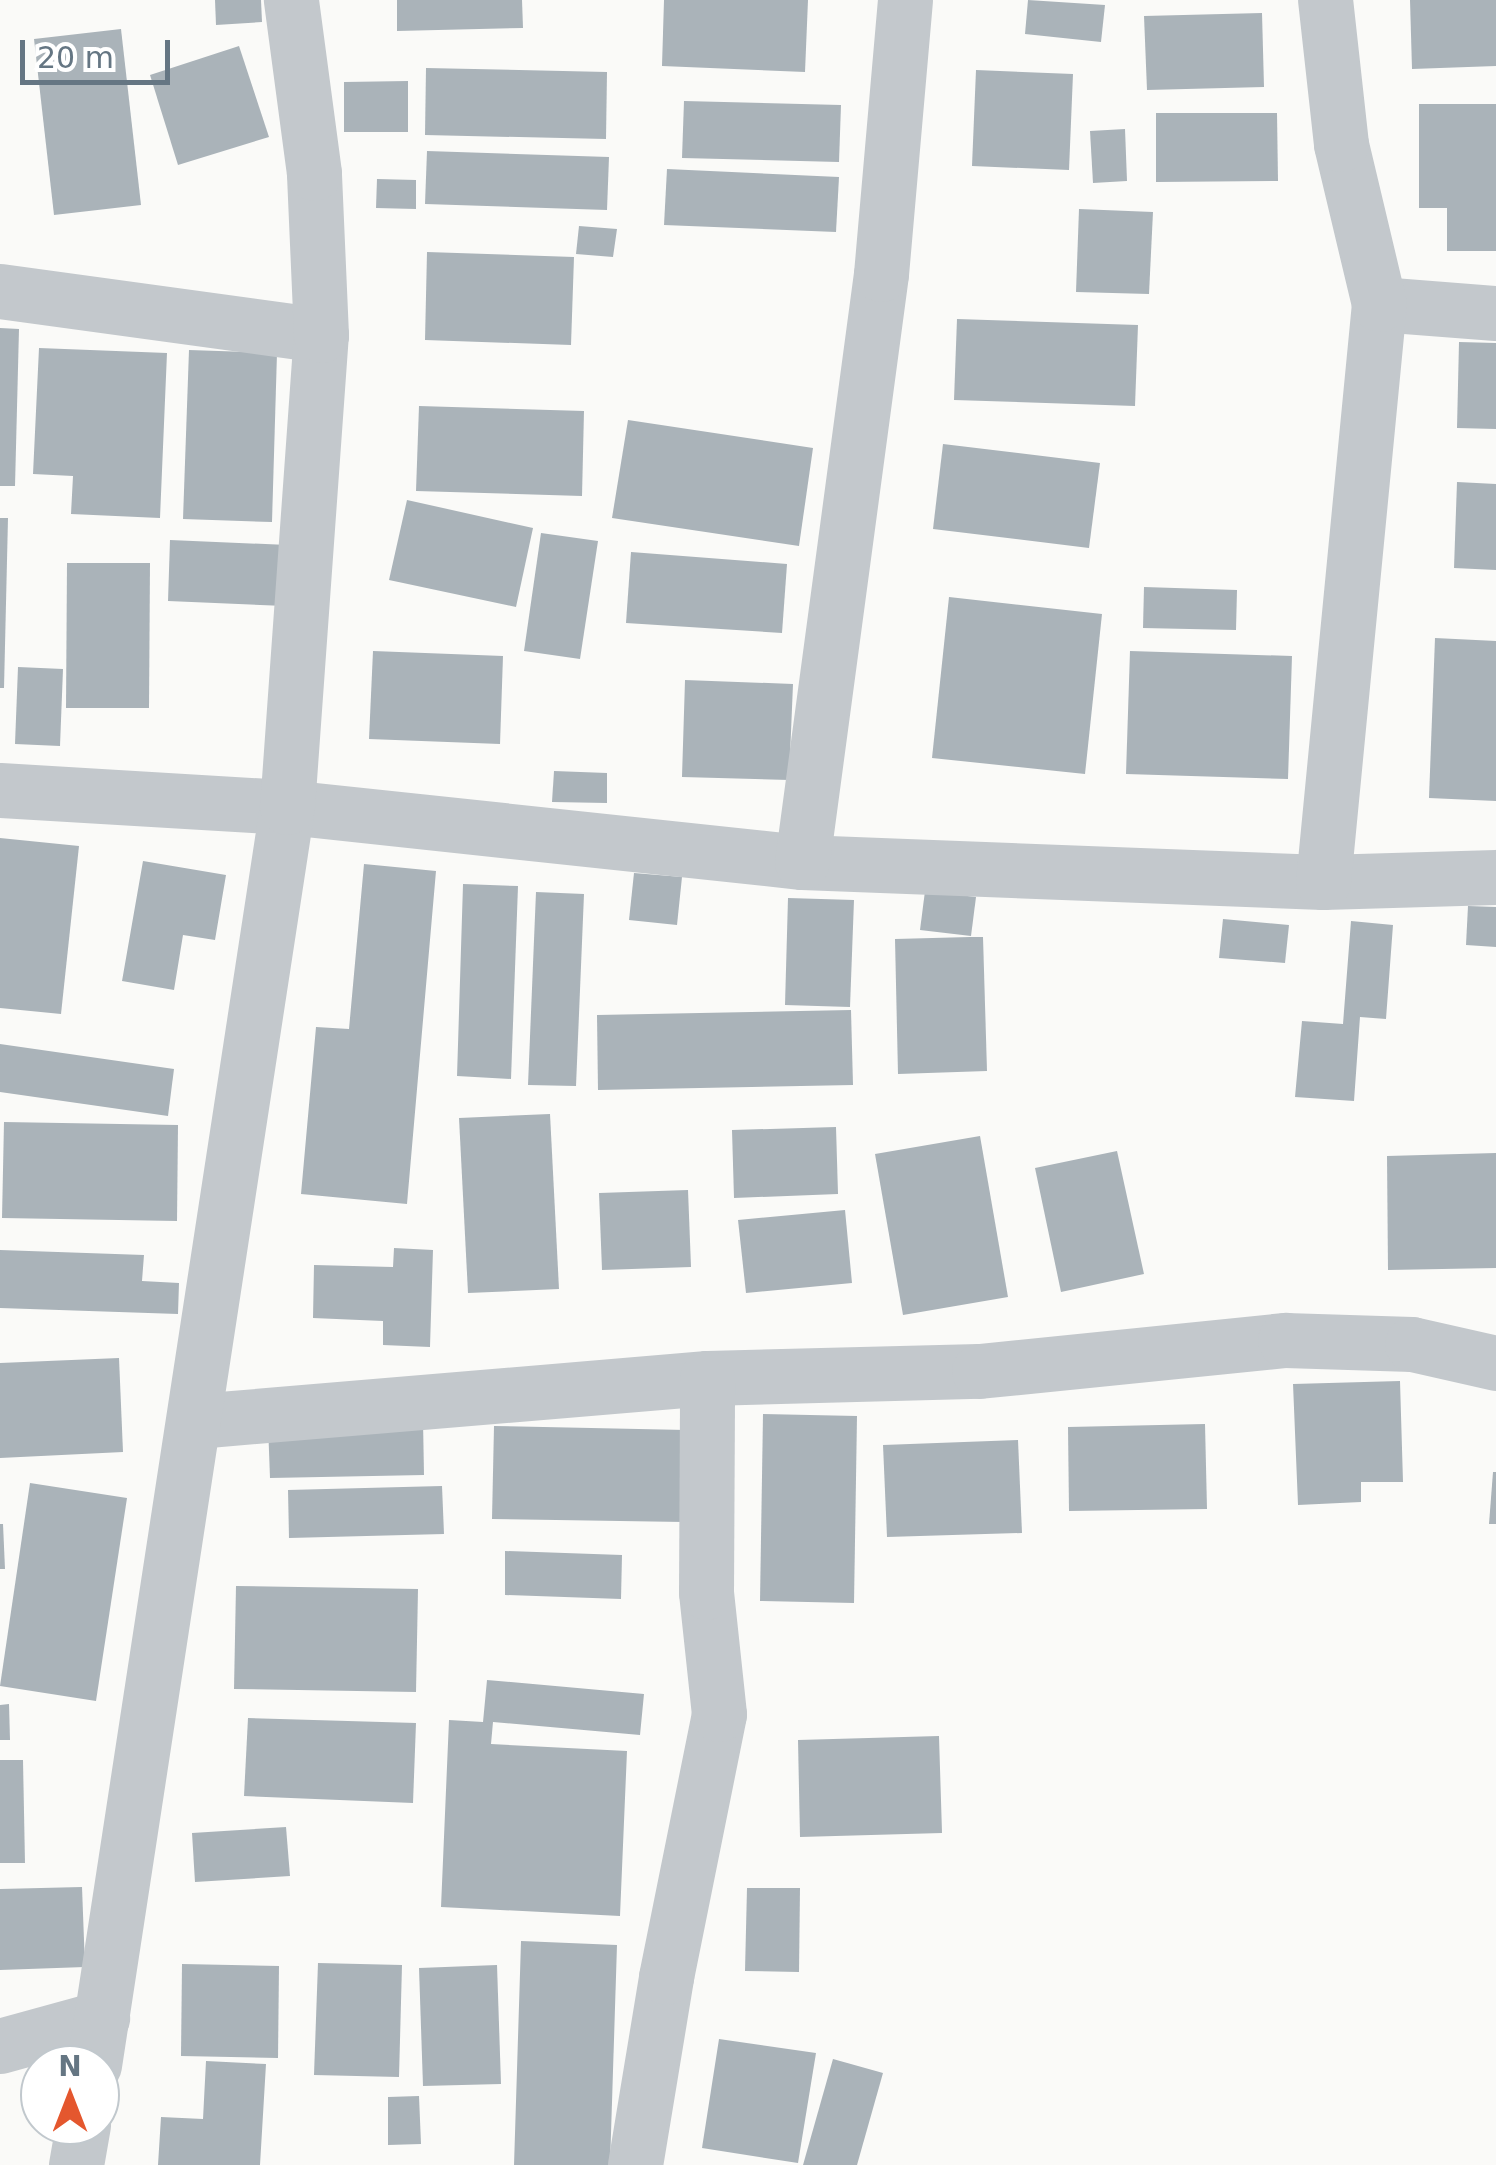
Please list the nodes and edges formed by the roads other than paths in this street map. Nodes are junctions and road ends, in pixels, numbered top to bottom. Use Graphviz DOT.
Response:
graph roads {
  1 [pos="291,0"];
  2 [pos="904,0"];
  3 [pos="1325,0"];
  4 [pos="0,291"];
  5 [pos="1379,304"];
  6 [pos="1496,313"];
  7 [pos="321,336"];
  8 [pos="0,790"];
  9 [pos="287,806"];
  10 [pos="802,862"];
  11 [pos="1496,877"];
  12 [pos="1323,882"];
  13 [pos="1496,1363"];
  14 [pos="707,1378"];
  15 [pos="196,1420"];
  16 [pos="98,2042"];
  17 [pos="0,2046"];
  18 [pos="636,2165"];
  1 -- 7 [label="street"];
  2 -- 10 [label="street"];
  3 -- 5 [label="street"];
  4 -- 7 [label="street"];
  5 -- 6 [label="street"];
  5 -- 12 [label="street"];
  7 -- 9 [label="street"];
  8 -- 9 [label="street"];
  9 -- 10 [label="street"];
  9 -- 15 [label="street"];
  10 -- 12 [label="street"];
  11 -- 12 [label="street"];
  13 -- 14 [label="street"];
  14 -- 15 [label="street"];
  14 -- 18 [label="street"];
  15 -- 16 [label="street"];
  16 -- 17 [label="street"];
}
